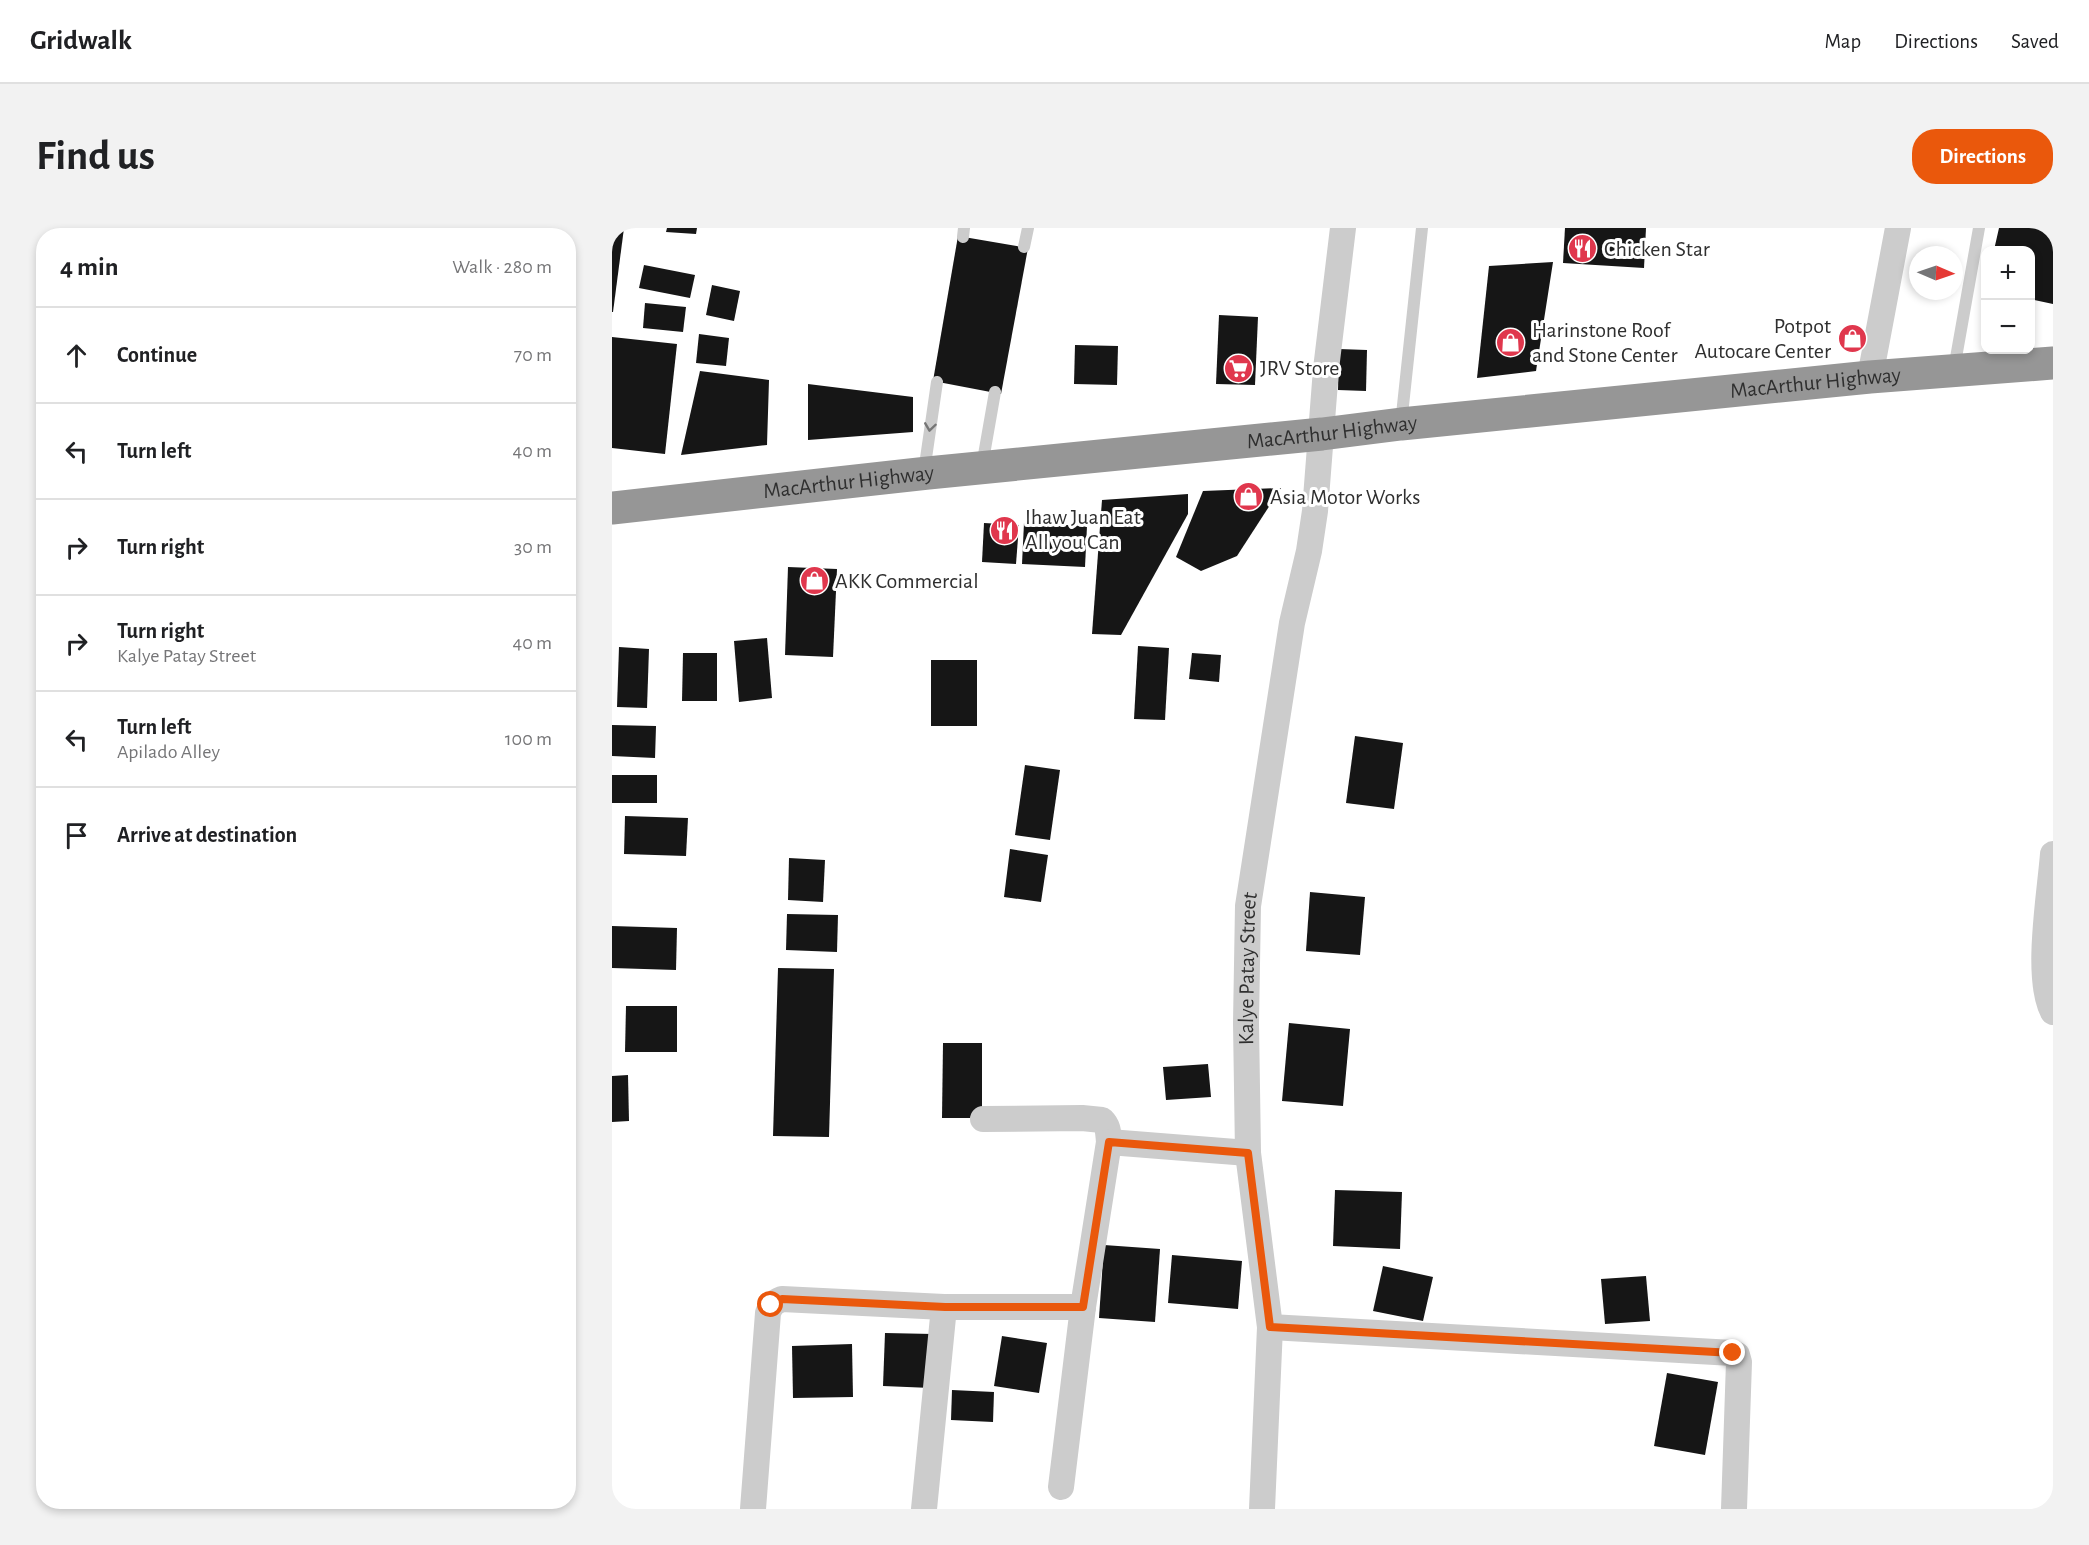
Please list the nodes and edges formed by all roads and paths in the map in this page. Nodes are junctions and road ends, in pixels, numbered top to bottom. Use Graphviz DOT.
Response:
graph roads {
  1 [pos="1028,228"];
  2 [pos="1343,228"];
  3 [pos="1422,228"];
  4 [pos="1898,228"];
  5 [pos="1979,228"];
  6 [pos="1024,247"];
  7 [pos="2053,363"];
  8 [pos="1954,371"];
  9 [pos="1870,377"];
  10 [pos="937,382"];
  11 [pos="995,392"];
  12 [pos="1401,424"];
  13 [pos="1322,434"];
  14 [pos="981,468"];
  15 [pos="924,473"];
  16 [pos="612,514"];
  17 [pos="2053,854"];
  18 [pos="2053,1012"];
  19 [pos="983,1119"];
  20 [pos="1109,1142"];
  21 [pos="1248,1153"];
  22 [pos="945,1307"];
  23 [pos="1083,1307"];
  24 [pos="1270,1327"];
  25 [pos="1061,1488"];
  26 [pos="753,1509"];
  27 [pos="924,1509"];
  28 [pos="1262,1509"];
  29 [pos="1734,1509"];
  1 -- 6 [label="lane"];
  2 -- 13 [label="street, Kalye Patay Street"];
  3 -- 12 [label="lane"];
  4 -- 9 [label="street"];
  5 -- 8 [label="lane"];
  7 -- 8 [label="highway, MacArthur Highway"];
  8 -- 9 [label="highway, MacArthur Highway"];
  9 -- 12 [label="highway, MacArthur Highway"];
  10 -- 15 [label="lane, one-way"];
  11 -- 14 [label="lane"];
  12 -- 13 [label="highway, MacArthur Highway"];
  13 -- 14 [label="highway, MacArthur Highway"];
  13 -- 21 [label="street, Kalye Patay Street"];
  14 -- 15 [label="highway, MacArthur Highway"];
  15 -- 16 [label="highway, MacArthur Highway"];
  17 -- 18 [label="street"];
  19 -- 20 [label="street"];
  20 -- 21 [label="street"];
  20 -- 23 [label="street"];
  21 -- 24 [label="street, Kalye Patay Street"];
  22 -- 23 [label="street"];
  22 -- 26 [label="street"];
  22 -- 27 [label="street"];
  23 -- 25 [label="street"];
  24 -- 28 [label="street, Kalye Patay Street"];
  24 -- 29 [label="street"];
}
